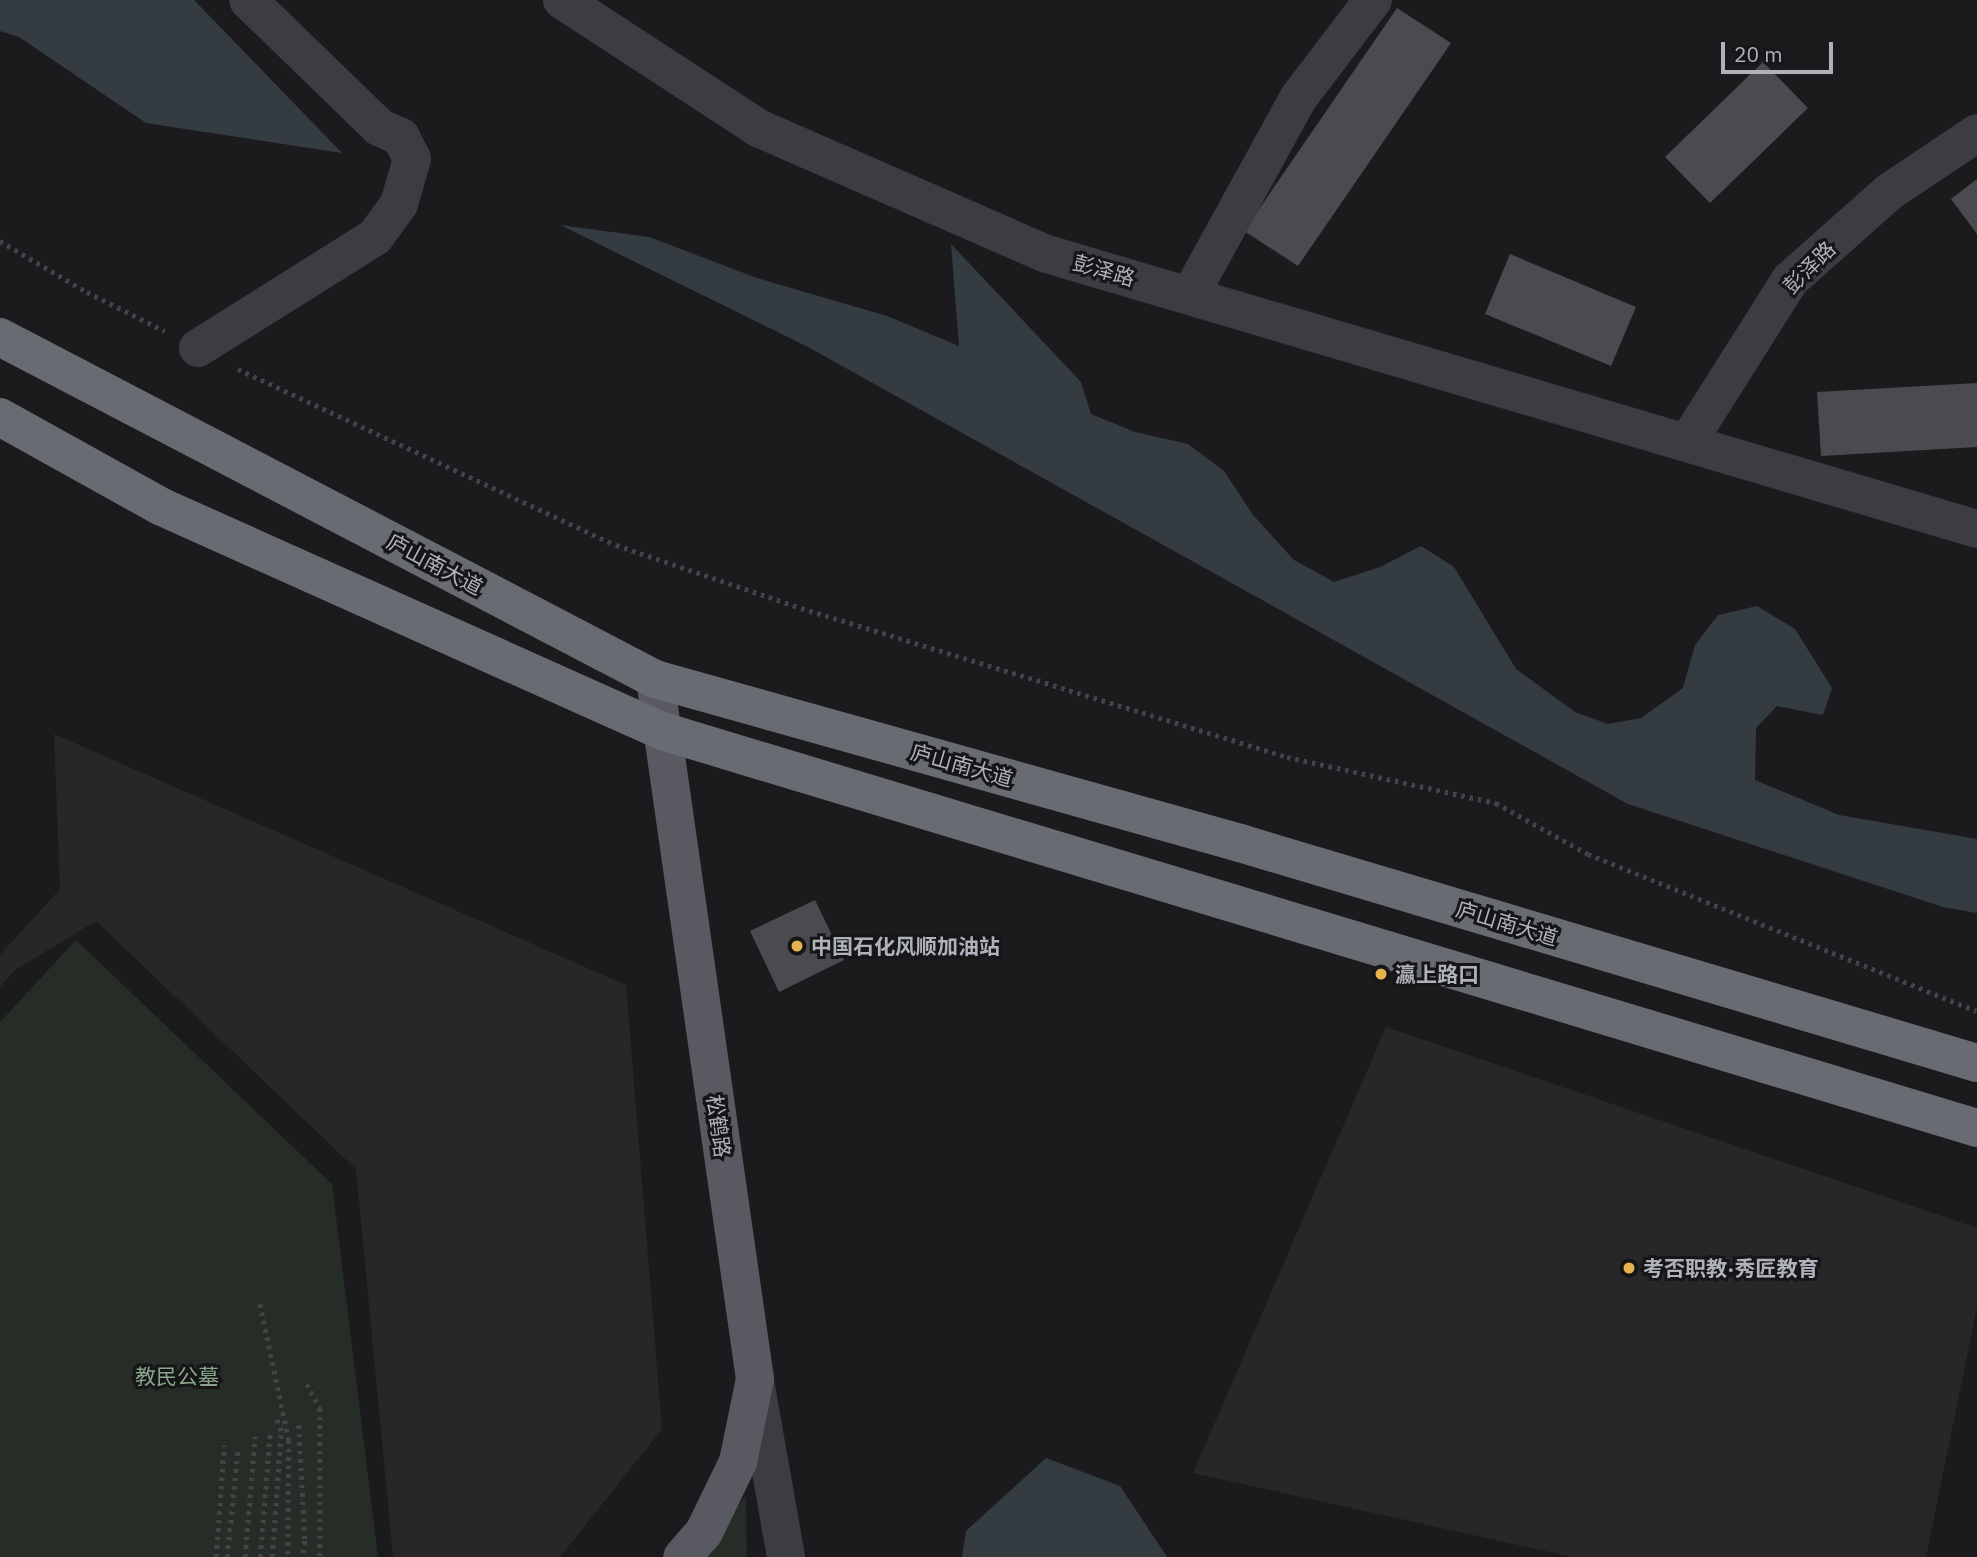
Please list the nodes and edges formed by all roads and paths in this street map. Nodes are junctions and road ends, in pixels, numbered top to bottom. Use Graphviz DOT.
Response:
graph roads {
  1 [pos="248,0"];
  2 [pos="562,0"];
  3 [pos="1373,0"];
  4 [pos="1977,134"];
  5 [pos="0,242"];
  6 [pos="1190,295"];
  7 [pos="0,337"];
  8 [pos="198,348"];
  9 [pos="0,417"];
  10 [pos="1687,443"];
  11 [pos="1977,529"];
  12 [pos="655,679"];
  13 [pos="662,731"];
  14 [pos="1977,1011"];
  15 [pos="1977,1063"];
  16 [pos="1977,1128"];
  17 [pos="260,1304"];
  18 [pos="755,1379"];
  19 [pos="307,1384"];
  20 [pos="276,1417"];
  21 [pos="299,1425"];
  22 [pos="270,1434"];
  23 [pos="255,1436"];
  24 [pos="224,1445"];
  25 [pos="238,1447"];
  26 [pos="216,1557"];
  27 [pos="228,1557"];
  28 [pos="245,1557"];
  29 [pos="260,1557"];
  30 [pos="272,1557"];
  31 [pos="288,1557"];
  32 [pos="303,1557"];
  33 [pos="320,1557"];
  34 [pos="682,1557"];
  35 [pos="786,1557"];
  1 -- 8 [label="street"];
  2 -- 6 [label="street, 彭泽路"];
  3 -- 6 [label="street"];
  4 -- 10 [label="street, 彭泽路"];
  5 -- 8 [label="path"];
  6 -- 10 [label="street, 彭泽路"];
  7 -- 12 [label="highway, 庐山南大道"];
  8 -- 14 [label="path"];
  9 -- 13 [label="highway"];
  10 -- 11 [label="street, 彭泽路"];
  12 -- 13 [label="main road, 松鹤路"];
  12 -- 15 [label="highway, 庐山南大道"];
  13 -- 16 [label="highway"];
  13 -- 18 [label="main road, 松鹤路"];
  17 -- 31 [label="path"];
  18 -- 34 [label="main road, 松鹤路"];
  18 -- 35 [label="street"];
  19 -- 33 [label="path"];
  20 -- 30 [label="path"];
  21 -- 32 [label="path"];
  22 -- 29 [label="path"];
  23 -- 28 [label="path"];
  24 -- 26 [label="path"];
  25 -- 27 [label="path"];
}
